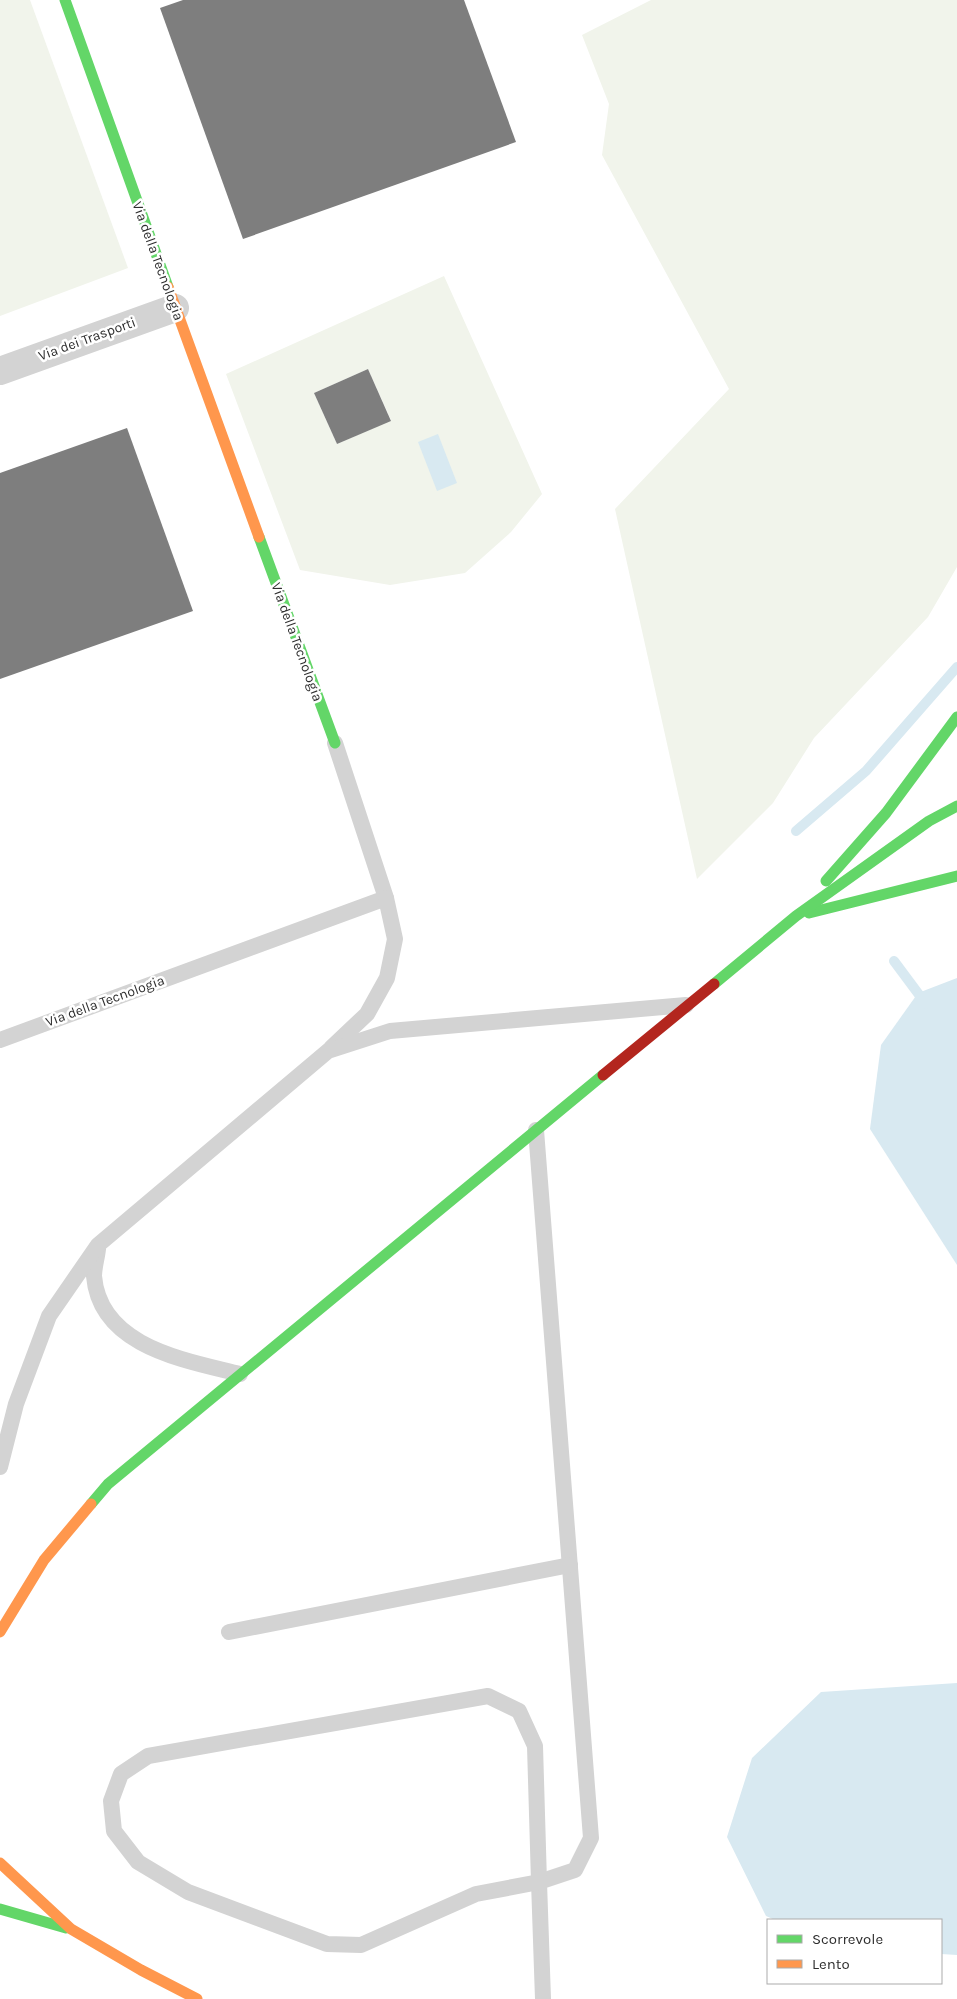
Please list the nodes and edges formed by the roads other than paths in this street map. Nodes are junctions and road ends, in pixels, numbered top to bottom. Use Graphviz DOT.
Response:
graph roads {
  1 [pos="65,0"];
  2 [pos="175,308"];
  3 [pos="0,371"];
  4 [pos="957,717"];
  5 [pos="335,743"];
  6 [pos="957,806"];
  7 [pos="957,876"];
  8 [pos="386,898"];
  9 [pos="796,916"];
  10 [pos="688,1005"];
  11 [pos="0,1040"];
  12 [pos="328,1051"];
  13 [pos="536,1130"];
  14 [pos="98,1244"];
  15 [pos="240,1374"];
  16 [pos="0,1467"];
  17 [pos="570,1565"];
  18 [pos="0,1632"];
  19 [pos="229,1632"];
  20 [pos="0,1863"];
  21 [pos="539,1882"];
  22 [pos="0,1909"];
  23 [pos="71,1929"];
  24 [pos="197,1999"];
  25 [pos="543,1999"];
  1 -- 2 [label="main road, Via della Tecnologia"];
  2 -- 3 [label="street, Via dei Trasporti"];
  2 -- 5 [label="main road, Via della Tecnologia"];
  4 -- 9 [label="main road"];
  5 -- 8 [label="lane, Via della Tecnologia"];
  6 -- 9 [label="main road"];
  7 -- 9 [label="main road"];
  8 -- 11 [label="lane, Via della Tecnologia"];
  8 -- 12 [label="lane"];
  9 -- 10 [label="main road"];
  10 -- 12 [label="lane"];
  10 -- 13 [label="main road"];
  12 -- 14 [label="lane"];
  13 -- 15 [label="main road"];
  13 -- 17 [label="lane"];
  14 -- 15 [label="lane"];
  14 -- 16 [label="lane"];
  15 -- 18 [label="main road"];
  17 -- 19 [label="lane"];
  17 -- 21 [label="lane"];
  20 -- 23 [label="main road"];
  21 -- 21 [label="lane"];
  21 -- 25 [label="lane"];
  22 -- 23 [label="main road"];
  23 -- 24 [label="main road"];
}
